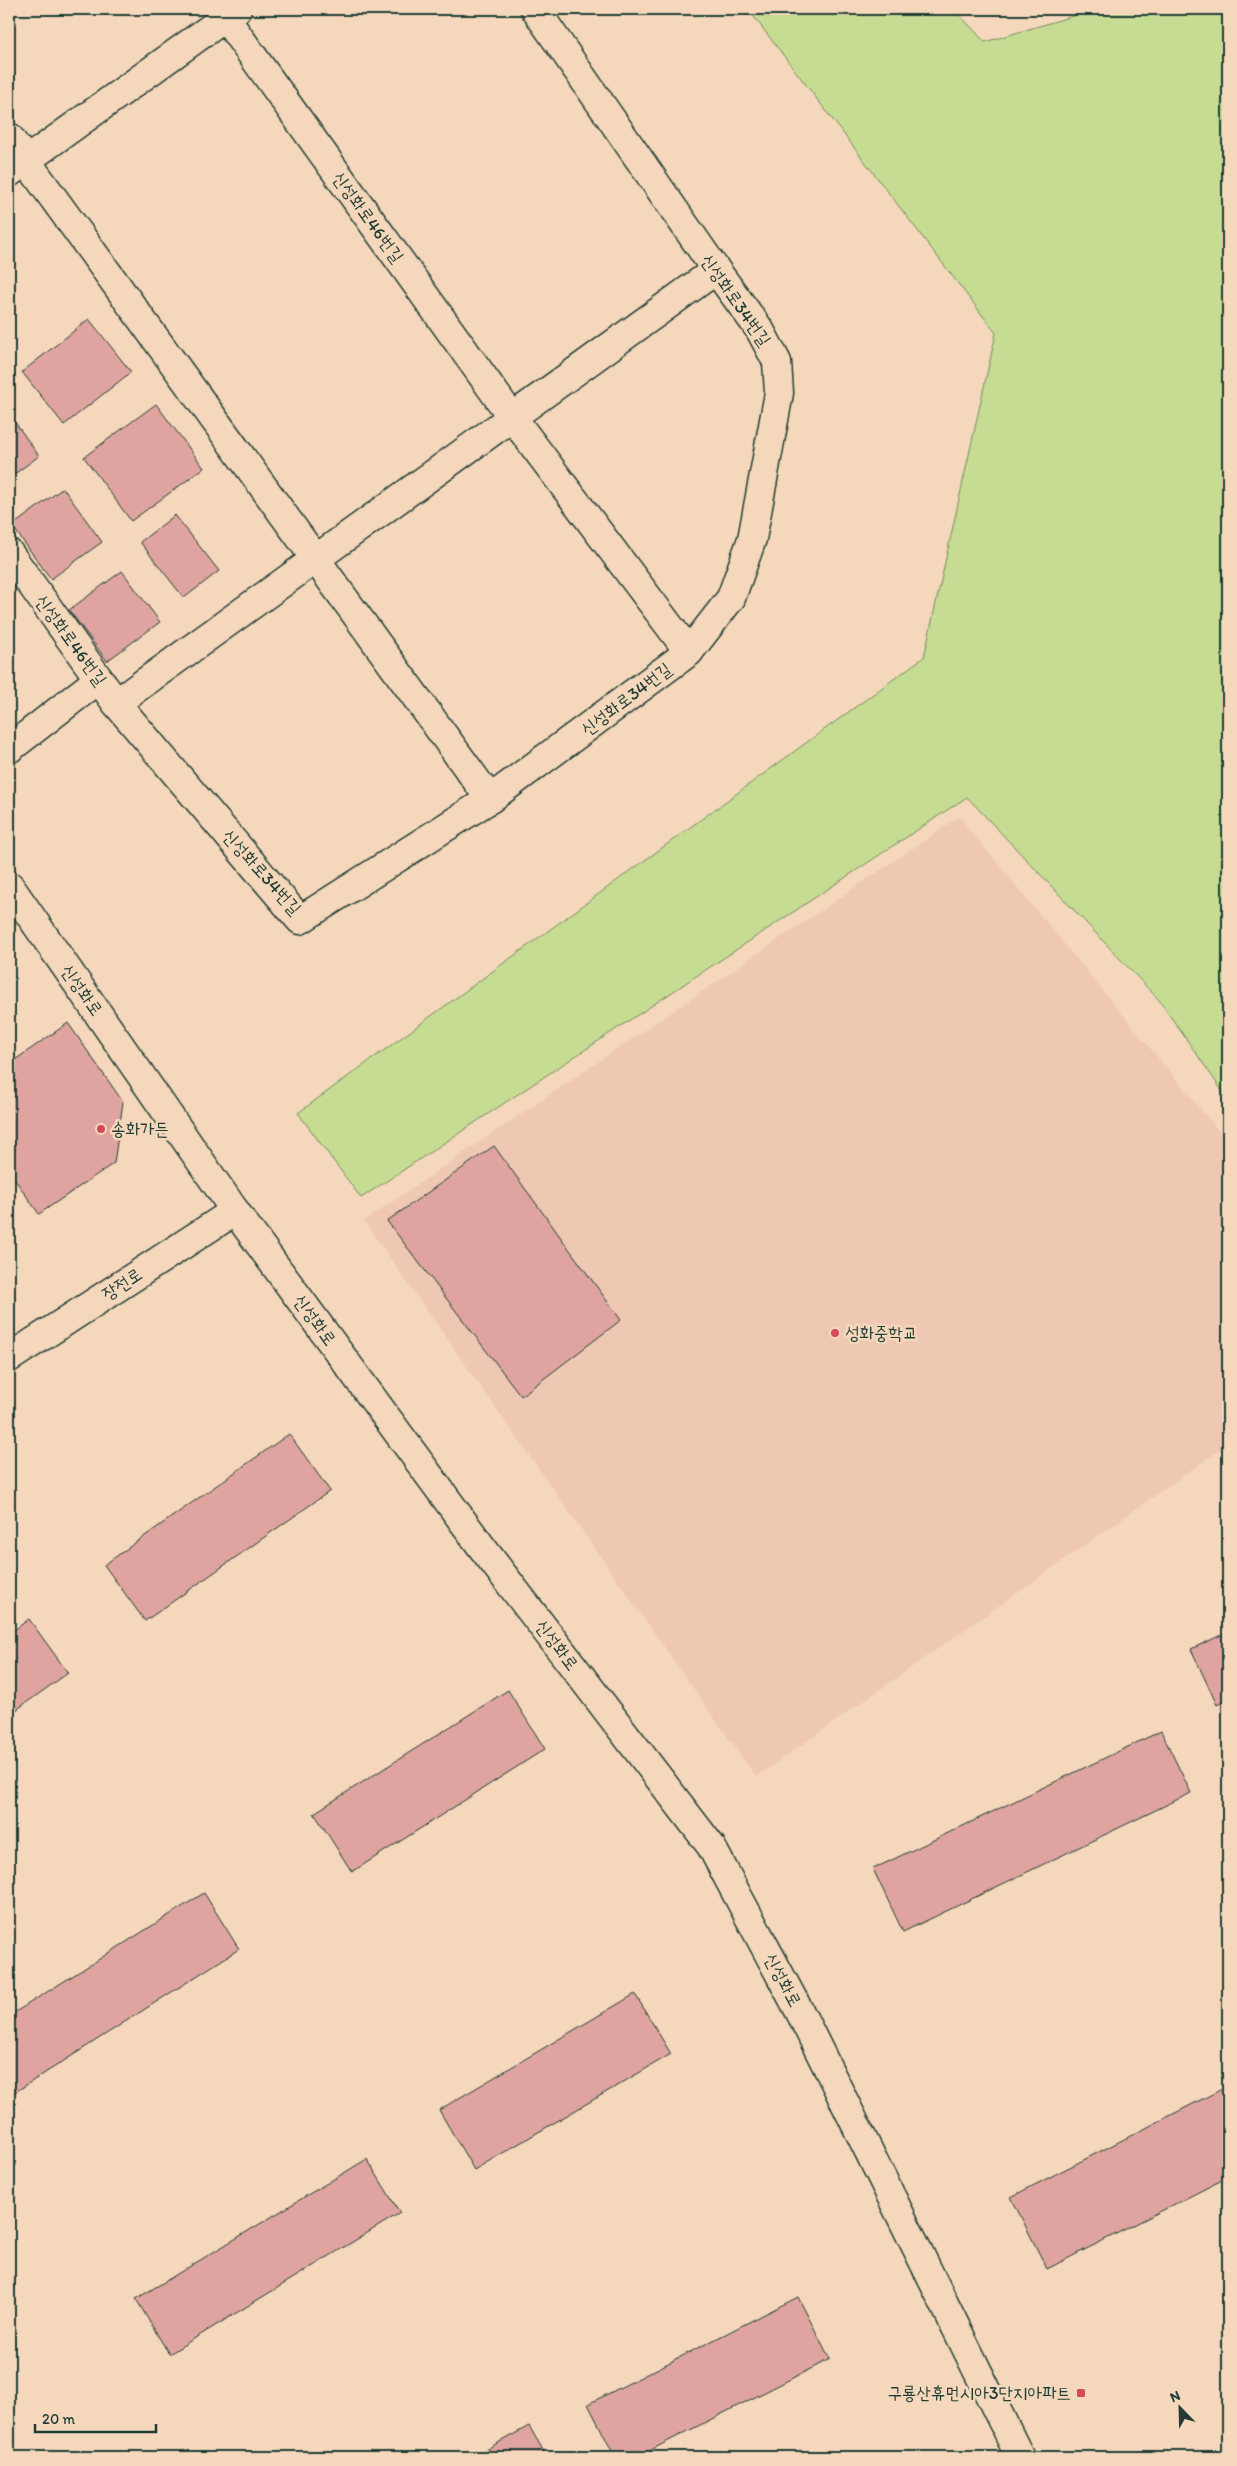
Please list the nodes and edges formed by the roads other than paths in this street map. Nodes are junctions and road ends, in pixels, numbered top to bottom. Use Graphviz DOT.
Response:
graph roads {
  1 [pos="535,9"];
  2 [pos="227,11"];
  3 [pos="9,137"];
  4 [pos="17,167"];
  5 [pos="716,270"];
  6 [pos="512,417"];
  7 [pos="9,553"];
  8 [pos="316,559"];
  9 [pos="689,652"];
  10 [pos="99,679"];
  11 [pos="116,703"];
  12 [pos="9,749"];
  13 [pos="490,799"];
  14 [pos="9,885"];
  15 [pos="235,1211"];
  16 [pos="9,1358"];
  17 [pos="1020,2457"];
  1 -- 5 [label="street, 신성화로34번길"];
  2 -- 4 [label="street, 신성화로46번길"];
  2 -- 6 [label="street, 신성화로46번길"];
  3 -- 4 [label="street"];
  4 -- 8 [label="street"];
  5 -- 6 [label="street"];
  5 -- 9 [label="street, 신성화로34번길"];
  6 -- 8 [label="street"];
  6 -- 9 [label="street, 신성화로34번길"];
  7 -- 10 [label="street, 신성화로46번길"];
  8 -- 11 [label="street"];
  8 -- 13 [label="street"];
  9 -- 13 [label="street, 신성화로34번길"];
  10 -- 11 [label="street, 신성화로46번길"];
  10 -- 12 [label="street"];
  11 -- 13 [label="street, 신성화로34번길"];
  14 -- 15 [label="street, 신성화로"];
  15 -- 16 [label="street, 장전로"];
  15 -- 17 [label="street, 신성화로"];
}
